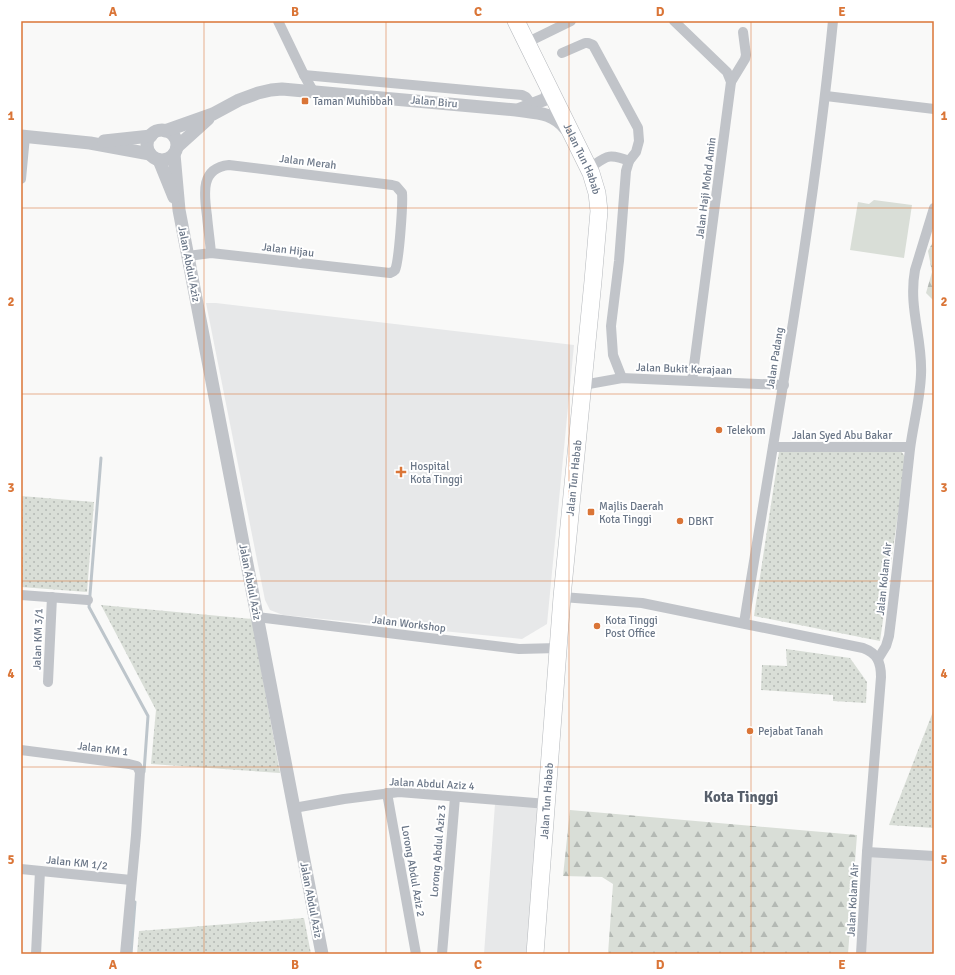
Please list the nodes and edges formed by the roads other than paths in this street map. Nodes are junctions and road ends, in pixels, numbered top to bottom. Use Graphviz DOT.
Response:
graph roads {
  1 [pos="278,21"];
  2 [pos="516,21"];
  3 [pos="571,21"];
  4 [pos="674,21"];
  5 [pos="833,21"];
  6 [pos="743,32"];
  7 [pos="526,43"];
  8 [pos="562,53"];
  9 [pos="304,75"];
  10 [pos="731,82"];
  11 [pos="549,89"];
  12 [pos="314,91"];
  13 [pos="826,96"];
  14 [pos="532,106"];
  15 [pos="934,109"];
  16 [pos="516,110"];
  17 [pos="213,114"];
  18 [pos="165,131"];
  19 [pos="23,136"];
  20 [pos="151,136"];
  21 [pos="572,136"];
  22 [pos="90,143"];
  23 [pos="176,150"];
  24 [pos="155,157"];
  25 [pos="629,161"];
  26 [pos="588,169"];
  27 [pos="21,179"];
  28 [pos="934,208"];
  29 [pos="179,210"];
  30 [pos="211,253"];
  31 [pos="188,256"];
  32 [pos="386,274"];
  33 [pos="622,378"];
  34 [pos="692,381"];
  35 [pos="583,385"];
  36 [pos="784,385"];
  37 [pos="773,447"];
  38 [pos="910,447"];
  39 [pos="21,595"];
  40 [pos="52,597"];
  41 [pos="562,597"];
  42 [pos="88,600"];
  43 [pos="257,617"];
  44 [pos="744,623"];
  45 [pos="558,648"];
  46 [pos="878,659"];
  47 [pos="48,682"];
  48 [pos="21,750"];
  49 [pos="387,793"];
  50 [pos="455,797"];
  51 [pos="546,804"];
  52 [pos="294,808"];
  53 [pos="867,852"];
  54 [pos="934,856"];
  55 [pos="21,869"];
  56 [pos="40,871"];
  57 [pos="131,880"];
  58 [pos="36,954"];
  59 [pos="125,954"];
  60 [pos="322,954"];
  61 [pos="416,954"];
  62 [pos="442,954"];
  63 [pos="535,954"];
  64 [pos="861,954"];
  1 -- 9 [label="street"];
  2 -- 7 [label="highway, Jalan Tun Habab"];
  3 -- 7 [label="street"];
  4 -- 10 [label="street"];
  5 -- 13 [label="street, Jalan Padang"];
  6 -- 10 [label="street"];
  7 -- 11 [label="highway, Jalan Tun Habab"];
  8 -- 25 [label="street"];
  9 -- 12 [label="street"];
  9 -- 14 [label="street"];
  10 -- 34 [label="street, Jalan Haji Mohd Amin"];
  11 -- 14 [label="street, Jalan Biru"];
  11 -- 21 [label="highway, Jalan Tun Habab"];
  12 -- 16 [label="street, Jalan Biru"];
  12 -- 17 [label="street, Jalan Biru"];
  13 -- 15 [label="street"];
  13 -- 36 [label="street, Jalan Padang"];
  14 -- 16 [label="street, Jalan Biru"];
  16 -- 21 [label="street, Jalan Biru"];
  17 -- 18 [label="street, Jalan Biru"];
  17 -- 23 [label="street, Jalan Biru"];
  18 -- 20 [label="street"];
  18 -- 23 [label="street"];
  19 -- 22 [label="street"];
  19 -- 27 [label="street"];
  20 -- 22 [label="street"];
  20 -- 24 [label="street"];
  21 -- 26 [label="highway, Jalan Tun Habab"];
  22 -- 24 [label="street"];
  23 -- 24 [label="street"];
  23 -- 29 [label="street"];
  24 -- 29 [label="street"];
  25 -- 26 [label="street"];
  25 -- 33 [label="street"];
  26 -- 35 [label="highway, Jalan Tun Habab"];
  28 -- 38 [label="street, Jalan Kolam Air"];
  29 -- 31 [label="street, Jalan Abdul Aziz"];
  30 -- 31 [label="street, Jalan Hijau"];
  30 -- 32 [label="street, Jalan Hijau"];
  30 -- 32 [label="street, Jalan Merah"];
  31 -- 43 [label="street, Jalan Abdul Aziz"];
  33 -- 34 [label="street, Jalan Bukit Kerajaan"];
  33 -- 35 [label="street, Jalan Bukit Kerajaan"];
  34 -- 36 [label="street, Jalan Bukit Kerajaan"];
  35 -- 41 [label="highway, Jalan Tun Habab"];
  36 -- 37 [label="street, Jalan Padang"];
  37 -- 38 [label="street, Jalan Syed Abu Bakar"];
  37 -- 44 [label="street, Jalan Padang"];
  38 -- 46 [label="street, Jalan Kolam Air"];
  39 -- 40 [label="street"];
  40 -- 42 [label="street"];
  40 -- 47 [label="street, Jalan KM 3/1"];
  41 -- 44 [label="street"];
  41 -- 45 [label="highway, Jalan Tun Habab"];
  43 -- 45 [label="street, Jalan Workshop"];
  43 -- 52 [label="street, Jalan Abdul Aziz"];
  44 -- 46 [label="street"];
  45 -- 51 [label="highway, Jalan Tun Habab"];
  46 -- 53 [label="street, Jalan Kolam Air"];
  48 -- 57 [label="street, Jalan KM 1"];
  49 -- 50 [label="street, Jalan Abdul Aziz 4"];
  49 -- 52 [label="street, Jalan Abdul Aziz 4"];
  49 -- 61 [label="street, Lorong Abdul Aziz 2"];
  50 -- 51 [label="street, Jalan Abdul Aziz 4"];
  50 -- 62 [label="street, Lorong Abdul Aziz 3"];
  51 -- 63 [label="highway, Jalan Tun Habab"];
  52 -- 60 [label="street, Jalan Abdul Aziz"];
  53 -- 54 [label="street"];
  53 -- 64 [label="street, Jalan Kolam Air"];
  55 -- 56 [label="street, Jalan KM 1/2"];
  56 -- 57 [label="street, Jalan KM 1/2"];
  56 -- 58 [label="street"];
  57 -- 59 [label="street"];
}
